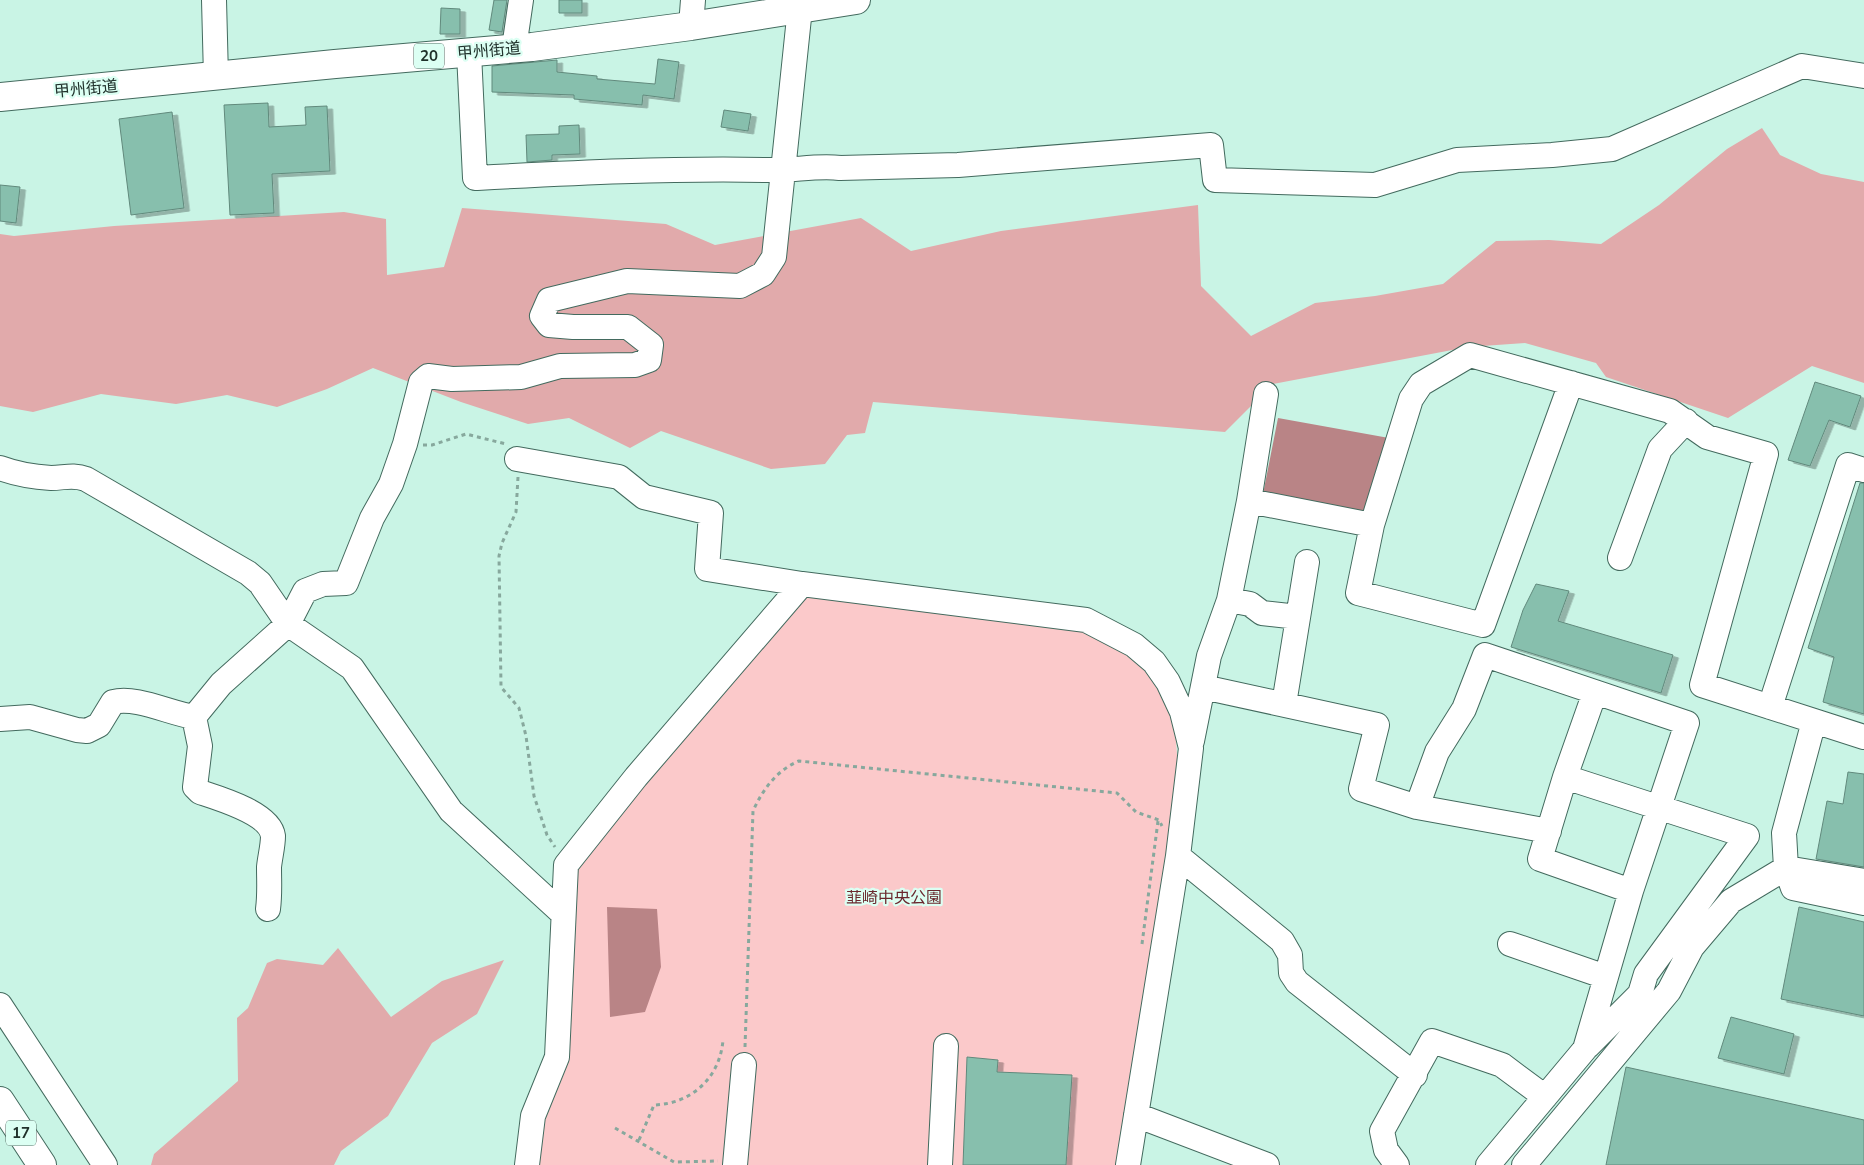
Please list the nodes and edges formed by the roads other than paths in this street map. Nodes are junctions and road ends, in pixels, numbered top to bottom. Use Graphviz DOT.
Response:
graph roads {
  1 [pos="214,0"];
  2 [pos="521,0"];
  3 [pos="856,0"];
  4 [pos="798,4"];
  5 [pos="692,13"];
  6 [pos="514,48"];
  7 [pos="469,53"];
  8 [pos="1864,76"];
  9 [pos="216,77"];
  10 [pos="0,97"];
  11 [pos="782,170"];
  12 [pos="1571,384"];
  13 [pos="1266,394"];
  14 [pos="1686,421"];
  15 [pos="517,459"];
  16 [pos="0,468"];
  17 [pos="1864,470"];
  18 [pos="1249,501"];
  19 [pos="1372,525"];
  20 [pos="1620,558"];
  21 [pos="1307,562"];
  22 [pos="791,582"];
  23 [pos="1229,600"];
  24 [pos="1298,617"];
  25 [pos="288,624"];
  26 [pos="1203,687"];
  27 [pos="1595,692"];
  28 [pos="1284,704"];
  29 [pos="1770,707"];
  30 [pos="194,717"];
  31 [pos="0,719"];
  32 [pos="1814,721"];
  33 [pos="1864,737"];
  34 [pos="1191,748"];
  35 [pos="1566,777"];
  36 [pos="1660,806"];
  37 [pos="1417,807"];
  38 [pos="1549,831"];
  39 [pos="1178,856"];
  40 [pos="1786,868"];
  41 [pos="1864,880"];
  42 [pos="1631,891"];
  43 [pos="1864,903"];
  44 [pos="268,909"];
  45 [pos="562,913"];
  46 [pos="1510,944"];
  47 [pos="1606,977"];
  48 [pos="0,1005"];
  49 [pos="946,1046"];
  50 [pos="1585,1049"];
  51 [pos="744,1065"];
  52 [pos="1415,1075"];
  53 [pos="1545,1097"];
  54 [pos="0,1100"];
  55 [pos="1136,1115"];
  56 [pos="736,1163"];
  57 [pos="42,1165"];
  58 [pos="105,1165"];
  59 [pos="526,1165"];
  60 [pos="940,1165"];
  61 [pos="1128,1165"];
  62 [pos="1267,1165"];
  63 [pos="1397,1165"];
  64 [pos="1488,1165"];
  65 [pos="1524,1165"];
  1 -- 9 [label="street"];
  2 -- 6 [label="street"];
  3 -- 4 [label="main road, 甲州街道 / 20"];
  4 -- 5 [label="main road, 甲州街道 / 20"];
  4 -- 11 [label="street"];
  5 -- 6 [label="main road, 甲州街道 / 20"];
  6 -- 7 [label="main road, 甲州街道 / 20"];
  7 -- 9 [label="main road, 甲州街道 / 20"];
  7 -- 11 [label="street"];
  8 -- 11 [label="street"];
  9 -- 10 [label="main road, 甲州街道 / 20"];
  11 -- 25 [label="street"];
  12 -- 14 [label="street"];
  12 -- 19 [label="street"];
  12 -- 19 [label="street"];
  13 -- 18 [label="street"];
  14 -- 20 [label="street"];
  14 -- 29 [label="street"];
  15 -- 22 [label="street"];
  16 -- 25 [label="street"];
  17 -- 29 [label="street"];
  18 -- 19 [label="street"];
  18 -- 23 [label="street"];
  21 -- 24 [label="street"];
  22 -- 34 [label="street"];
  22 -- 45 [label="street"];
  23 -- 24 [label="street"];
  23 -- 26 [label="street"];
  24 -- 28 [label="street"];
  25 -- 30 [label="street"];
  25 -- 45 [label="street"];
  26 -- 28 [label="street"];
  26 -- 34 [label="street"];
  27 -- 35 [label="street"];
  27 -- 36 [label="street"];
  27 -- 37 [label="street"];
  28 -- 37 [label="street"];
  29 -- 32 [label="street"];
  30 -- 31 [label="street"];
  30 -- 44 [label="street"];
  32 -- 33 [label="street"];
  32 -- 40 [label="street"];
  34 -- 39 [label="street"];
  35 -- 36 [label="street"];
  35 -- 38 [label="street"];
  36 -- 42 [label="street"];
  36 -- 50 [label="street"];
  37 -- 38 [label="street"];
  38 -- 42 [label="street"];
  39 -- 52 [label="street"];
  39 -- 55 [label="street"];
  40 -- 41 [label="street"];
  40 -- 43 [label="street"];
  40 -- 65 [label="street"];
  42 -- 47 [label="street"];
  45 -- 59 [label="street"];
  46 -- 47 [label="street"];
  47 -- 50 [label="street"];
  48 -- 58 [label="street"];
  49 -- 60 [label="street"];
  50 -- 53 [label="street"];
  51 -- 56 [label="street"];
  52 -- 53 [label="street"];
  52 -- 63 [label="street"];
  53 -- 64 [label="street"];
  54 -- 57 [label="main road, 17"];
  55 -- 61 [label="street"];
  55 -- 62 [label="street"];
}
